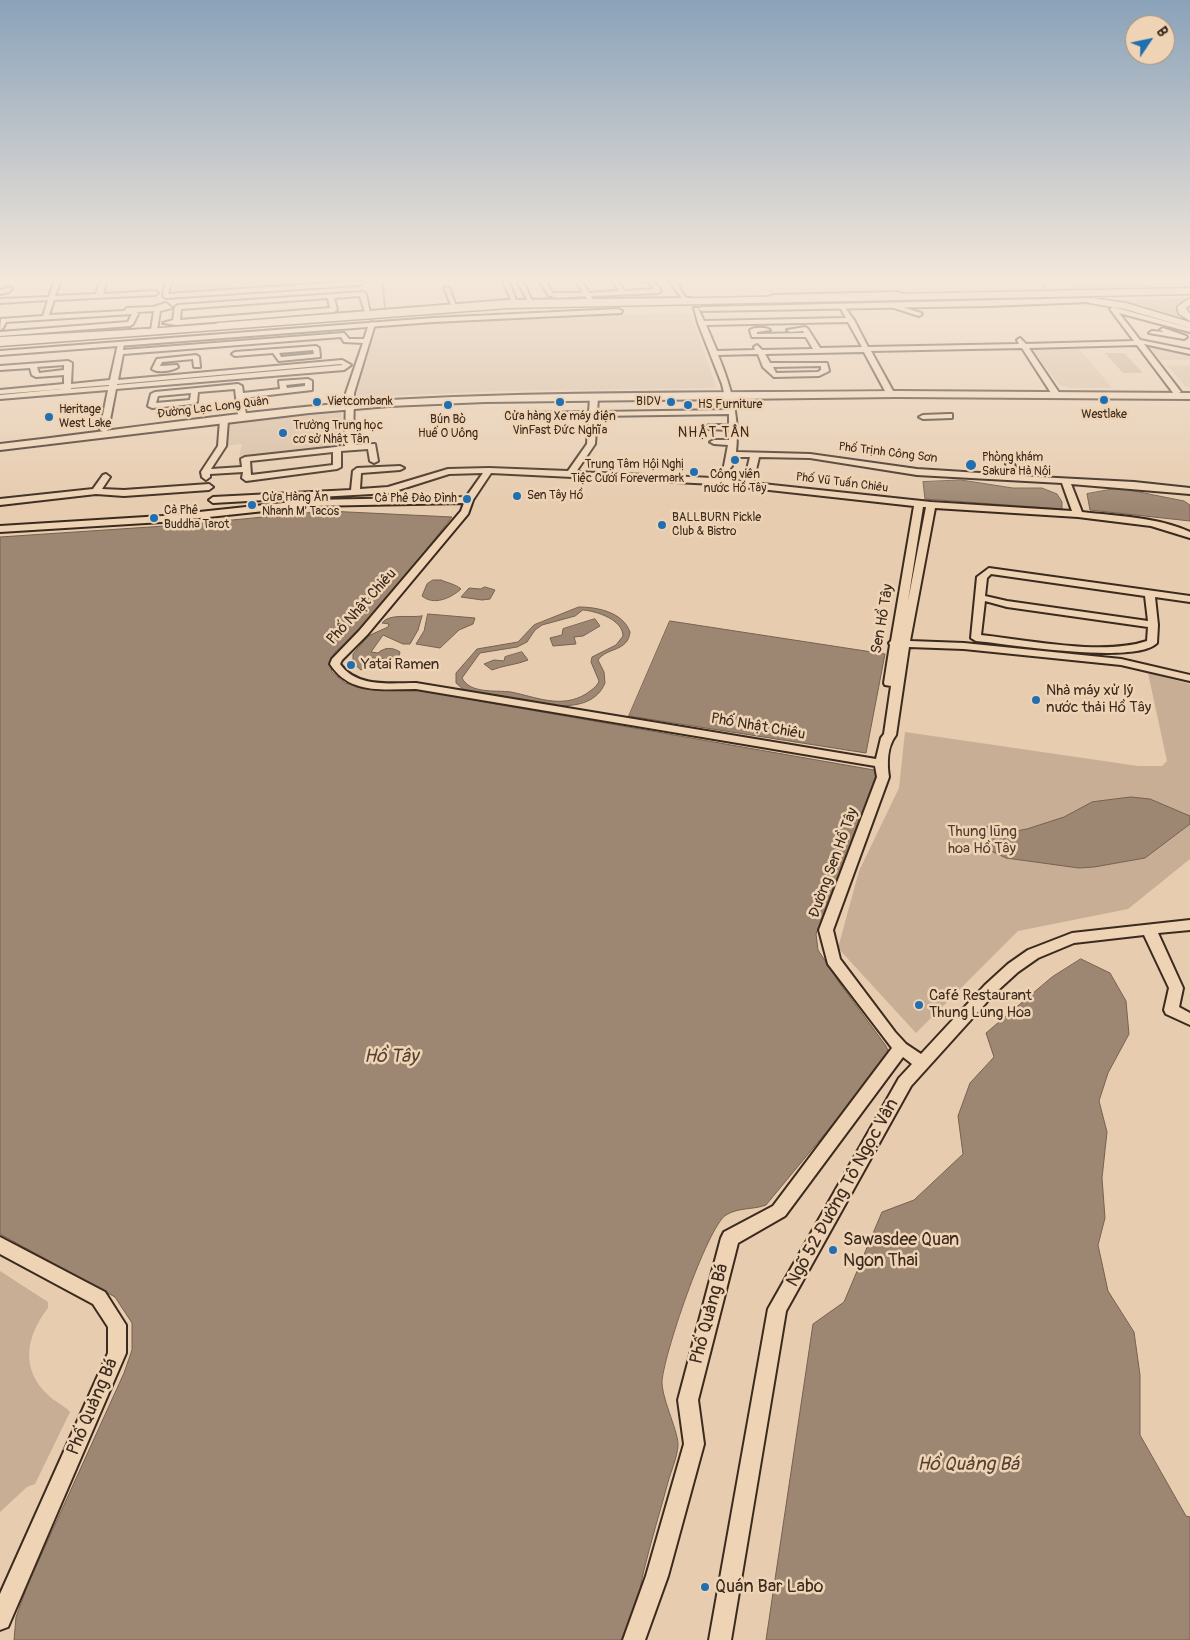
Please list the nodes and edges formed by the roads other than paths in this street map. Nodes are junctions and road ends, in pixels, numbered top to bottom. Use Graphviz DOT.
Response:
graph roads {
  1 [pos="119,356"];
  2 [pos="235,356"];
  3 [pos="277,356"];
  4 [pos="318,356"];
  5 [pos="361,356"];
  6 [pos="714,356"];
  7 [pos="761,356"];
  8 [pos="870,356"];
  9 [pos="1030,356"];
  10 [pos="1149,356"];
  11 [pos="201,365"];
  12 [pos="343,365"];
  13 [pos="766,365"];
  14 [pos="0,368"];
  15 [pos="156,369"];
  16 [pos="264,372"];
  17 [pos="237,374"];
  18 [pos="208,376"];
  19 [pos="113,384"];
  20 [pos="238,386"];
  21 [pos="67,388"];
  22 [pos="195,390"];
  23 [pos="284,390"];
  24 [pos="889,391"];
  25 [pos="0,392"];
  26 [pos="1055,392"];
  27 [pos="1177,392"];
  28 [pos="1190,392"];
  29 [pos="729,395"];
  30 [pos="0,396"];
  31 [pos="239,396"];
  32 [pos="1190,396"];
  33 [pos="594,398"];
  34 [pos="350,404"];
  35 [pos="731,412"];
  36 [pos="242,414"];
  37 [pos="594,414"];
  38 [pos="531,415"];
  39 [pos="948,416"];
  40 [pos="923,417"];
  41 [pos="224,420"];
  42 [pos="709,427"];
  43 [pos="733,428"];
  44 [pos="104,430"];
  45 [pos="0,442"];
  46 [pos="714,442"];
  47 [pos="733,442"];
  48 [pos="0,447"];
  49 [pos="349,448"];
  50 [pos="337,450"];
  51 [pos="732,454"];
  52 [pos="755,455"];
  53 [pos="374,461"];
  54 [pos="1010,464"];
  55 [pos="400,468"];
  56 [pos="247,469"];
  57 [pos="489,470"];
  58 [pos="205,472"];
  59 [pos="571,473"];
  60 [pos="106,477"];
  61 [pos="1016,478"];
  62 [pos="714,481"];
  63 [pos="1066,482"];
  64 [pos="293,484"];
  65 [pos="748,484"];
  66 [pos="209,486"];
  67 [pos="1190,491"];
  68 [pos="96,492"];
  69 [pos="355,492"];
  70 [pos="213,500"];
  71 [pos="469,500"];
  72 [pos="0,502"];
  73 [pos="919,504"];
  74 [pos="931,505"];
  75 [pos="214,513"];
  76 [pos="1078,514"];
  77 [pos="0,529"];
  78 [pos="1190,536"];
  79 [pos="1150,594"];
  80 [pos="978,597"];
  81 [pos="1190,599"];
  82 [pos="1153,625"];
  83 [pos="899,643"];
  84 [pos="1190,678"];
  85 [pos="881,763"];
  86 [pos="1190,925"];
  87 [pos="1149,930"];
  88 [pos="1190,1018"];
  89 [pos="901,1048"];
  90 [pos="922,1062"];
  91 [pos="0,1245"];
  92 [pos="0,1620"];
  93 [pos="634,1640"];
  94 [pos="720,1640"];
  1 -- 19 [label="street"];
  2 -- 17 [label="street"];
  3 -- 4 [label="street"];
  5 -- 34 [label="street"];
  6 -- 29 [label="street"];
  7 -- 13 [label="street"];
  8 -- 24 [label="street"];
  9 -- 26 [label="street"];
  10 -- 27 [label="street"];
  11 -- 15 [label="street"];
  12 -- 16 [label="street"];
  13 -- 13 [label="street"];
  14 -- 21 [label="street"];
  16 -- 17 [label="street"];
  16 -- 17 [label="street"];
  17 -- 18 [label="street"];
  17 -- 18 [label="street"];
  17 -- 20 [label="street"];
  18 -- 19 [label="street"];
  19 -- 21 [label="street"];
  19 -- 44 [label="street"];
  20 -- 22 [label="street"];
  20 -- 31 [label="street"];
  21 -- 25 [label="street"];
  21 -- 30 [label="street"];
  22 -- 22 [label="street"];
  23 -- 31 [label="street"];
  24 -- 26 [label="main road, Đường Lạc Long Quân"];
  24 -- 29 [label="main road, Đường Lạc Long Quân"];
  26 -- 27 [label="main road, Đường Lạc Long Quân"];
  26 -- 29 [label="main road, Đường Lạc Long Quân"];
  26 -- 32 [label="main road, Đường Lạc Long Quân"];
  27 -- 28 [label="main road, Đường Lạc Long Quân"];
  29 -- 33 [label="main road, Đường Lạc Long Quân"];
  29 -- 34 [label="main road, Đường Lạc Long Quân"];
  29 -- 35 [label="street"];
  31 -- 36 [label="street"];
  33 -- 34 [label="main road, Đường Lạc Long Quân"];
  33 -- 37 [label="street"];
  34 -- 36 [label="main road, Đường Lạc Long Quân"];
  34 -- 41 [label="main road, Đường Lạc Long Quân"];
  34 -- 49 [label="street"];
  35 -- 37 [label="street"];
  35 -- 43 [label="street"];
  36 -- 44 [label="main road, Đường Lạc Long Quân"];
  37 -- 38 [label="street"];
  37 -- 59 [label="street"];
  39 -- 40 [label="street"];
  41 -- 48 [label="main road, Đường Lạc Long Quân"];
  41 -- 58 [label="street"];
  42 -- 43 [label="street"];
  43 -- 47 [label="street"];
  44 -- 45 [label="main road, Đường Lạc Long Quân"];
  46 -- 47 [label="street"];
  47 -- 51 [label="street"];
  49 -- 50 [label="street"];
  49 -- 53 [label="street"];
  50 -- 56 [label="street"];
  50 -- 64 [label="street"];
  51 -- 52 [label="street, Phố Trịnh Công Sơn"];
  51 -- 62 [label="street"];
  52 -- 61 [label="street, Phố Trịnh Công Sơn"];
  52 -- 65 [label="street"];
  54 -- 61 [label="street"];
  55 -- 69 [label="street"];
  56 -- 58 [label="street"];
  56 -- 64 [label="street"];
  57 -- 59 [label="street, Phố Vũ Tuấn Chiêu"];
  57 -- 69 [label="street, Phố Vũ Tuấn Chiêu"];
  57 -- 71 [label="street"];
  58 -- 66 [label="street"];
  59 -- 62 [label="street, Phố Vũ Tuấn Chiêu"];
  60 -- 68 [label="street"];
  61 -- 63 [label="street, Phố Trịnh Công Sơn"];
  62 -- 65 [label="street, Phố Vũ Tuấn Chiêu"];
  63 -- 67 [label="street, Phố Trịnh Công Sơn"];
  63 -- 76 [label="street"];
  64 -- 69 [label="street, Phố Vũ Tuấn Chiêu"];
  64 -- 70 [label="street"];
  65 -- 73 [label="street, Phố Vũ Tuấn Chiêu"];
  66 -- 68 [label="street"];
  66 -- 70 [label="street"];
  68 -- 72 [label="street"];
  70 -- 75 [label="street"];
  71 -- 75 [label="street"];
  71 -- 85 [label="street, Phố Nhật Chiêu"];
  73 -- 74 [label="street, Phố Vũ Tuấn Chiêu"];
  73 -- 83 [label="street, Sen Hồ Tây"];
  74 -- 76 [label="street, Phố Vũ Tuấn Chiêu"];
  74 -- 83 [label="street, Sen Hồ Tây"];
  75 -- 77 [label="street"];
  76 -- 78 [label="street, Phố Vũ Tuấn Chiêu"];
  79 -- 80 [label="street"];
  79 -- 81 [label="street"];
  79 -- 82 [label="street"];
  80 -- 82 [label="street"];
  80 -- 82 [label="street"];
  83 -- 84 [label="street"];
  83 -- 85 [label="street, Sen Hồ Tây"];
  85 -- 89 [label="street, Đường Sen Hồ Tây"];
  86 -- 87 [label="street, Ngõ 52 Đường Tô Ngọc Vân"];
  87 -- 88 [label="street"];
  87 -- 90 [label="street, Ngõ 52 Đường Tô Ngọc Vân"];
  89 -- 90 [label="street, Đường Sen Hồ Tây"];
  89 -- 93 [label="street, Phố Quảng Bá"];
  90 -- 94 [label="street, Ngõ 52 Đường Tô Ngọc Vân"];
  91 -- 92 [label="street, Phố Quảng Bá"];
}
